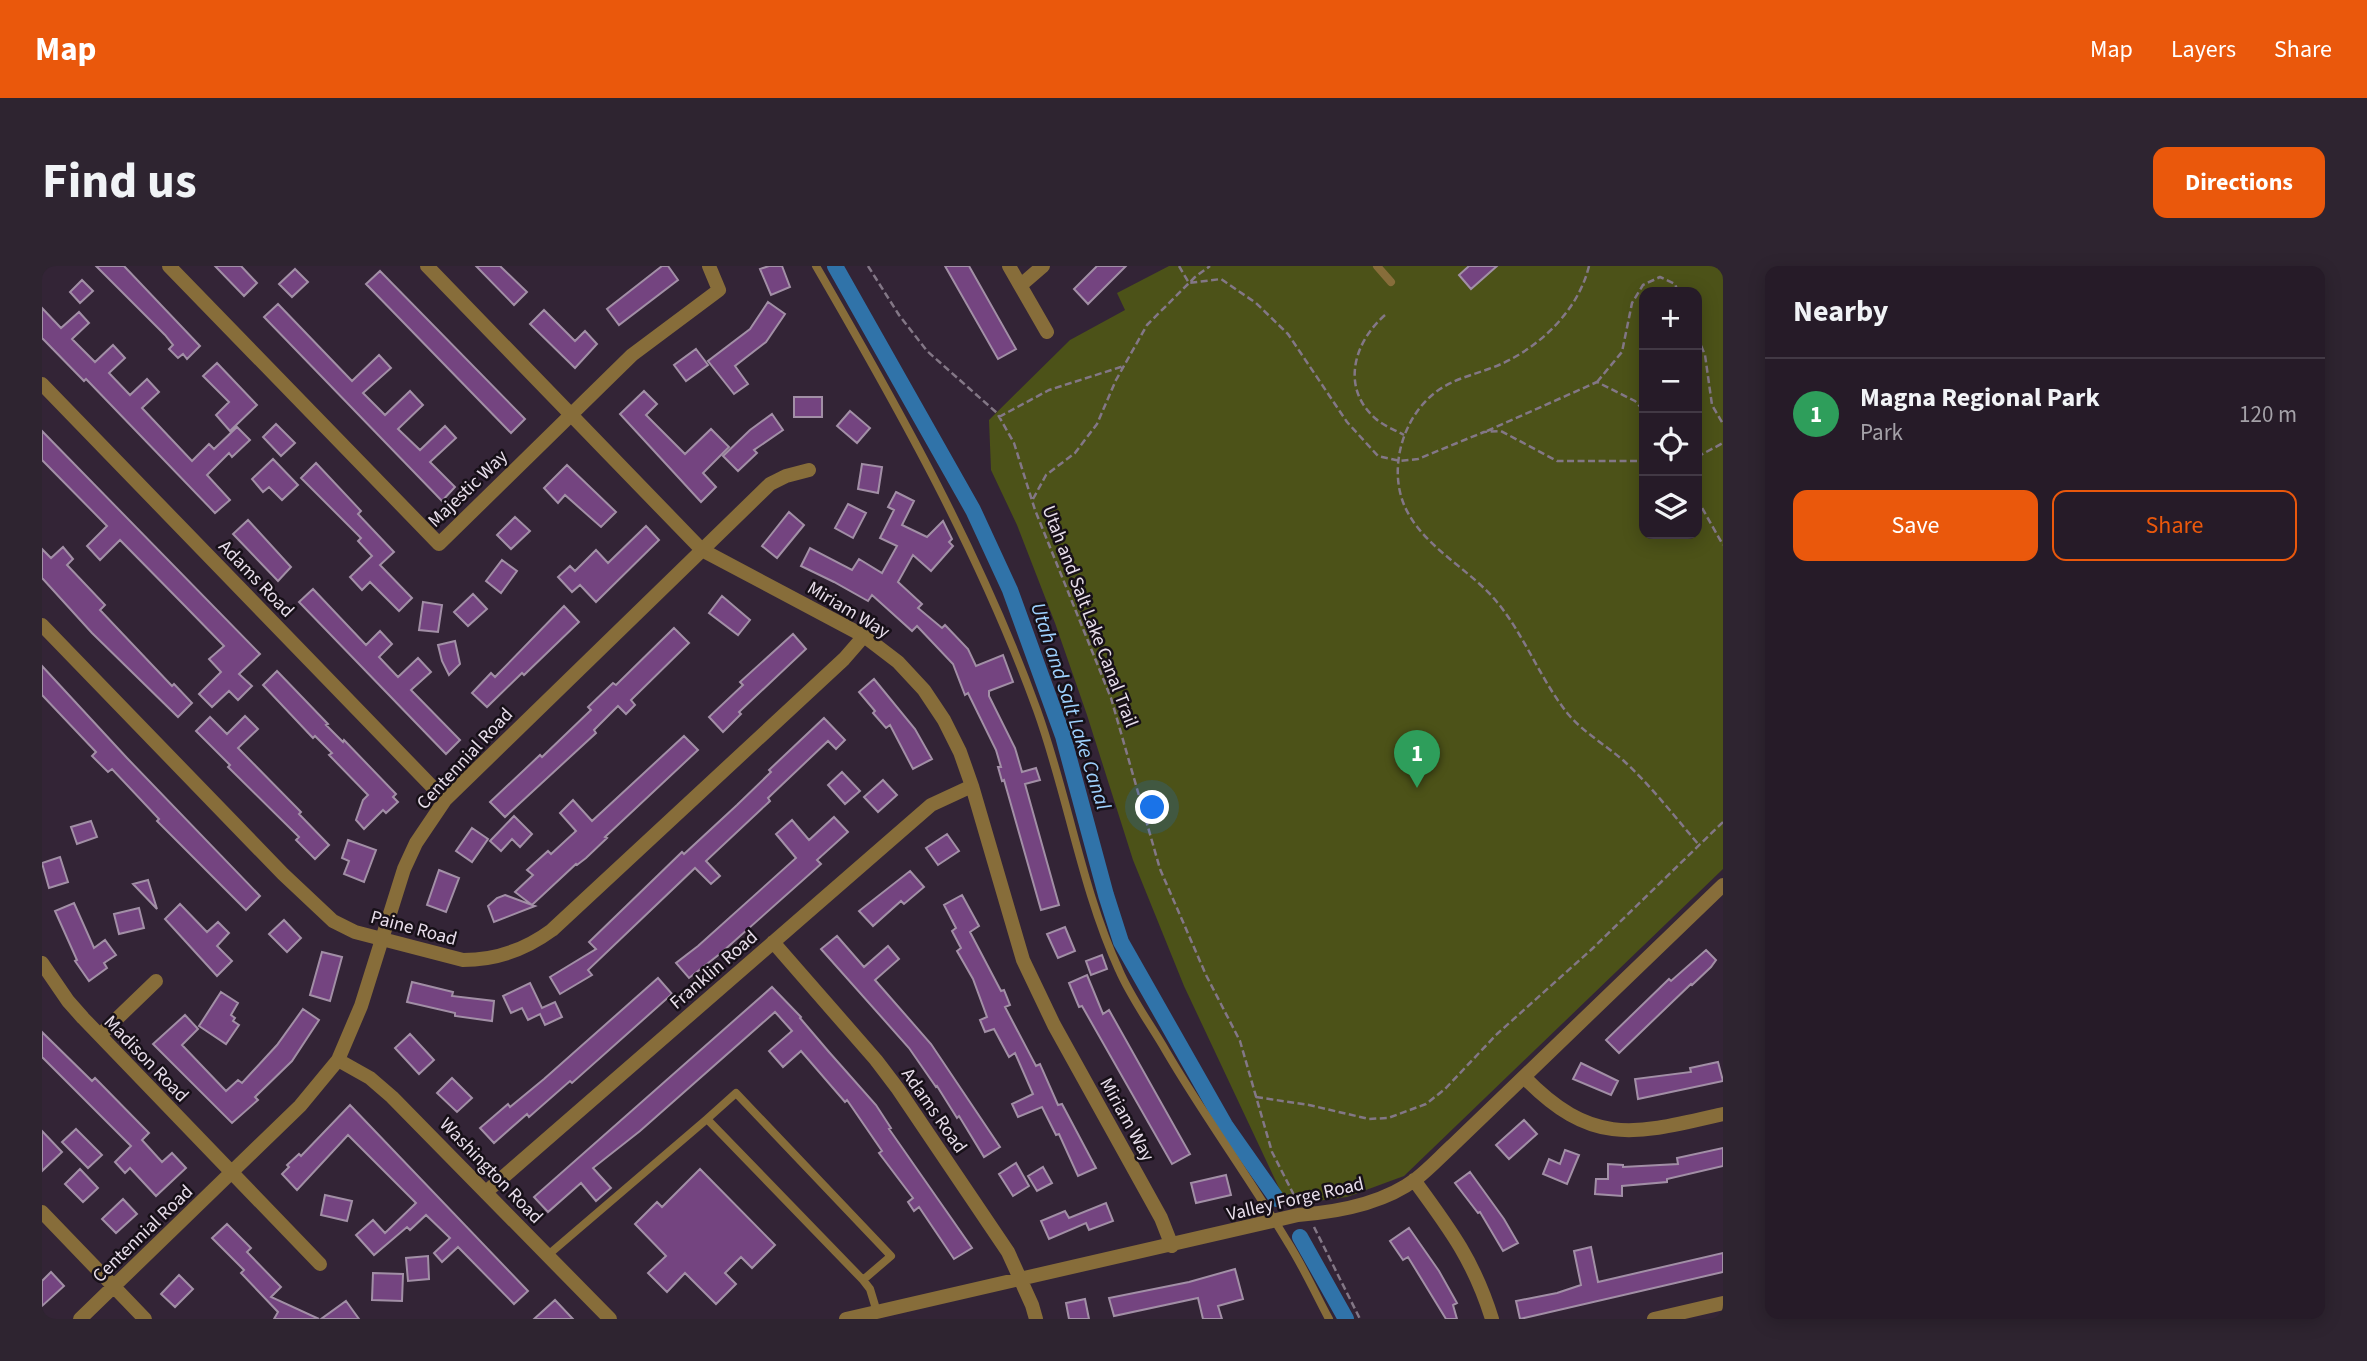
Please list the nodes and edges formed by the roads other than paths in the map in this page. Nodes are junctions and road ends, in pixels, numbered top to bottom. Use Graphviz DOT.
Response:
graph roads {
  1 [pos="169,266"];
  2 [pos="427,266"];
  3 [pos="709,266"];
  4 [pos="816,266"];
  5 [pos="1009,266"];
  6 [pos="1043,266"];
  7 [pos="1377,266"];
  8 [pos="1391,282"];
  9 [pos="1021,285"];
  10 [pos="1047,332"];
  11 [pos="42,384"];
  12 [pos="571,414"];
  13 [pos="809,470"];
  14 [pos="702,550"];
  15 [pos="42,625"];
  16 [pos="864,636"];
  17 [pos="972,786"];
  18 [pos="445,800"];
  19 [pos="1723,885"];
  20 [pos="381,938"];
  21 [pos="773,942"];
  22 [pos="42,963"];
  23 [pos="156,981"];
  24 [pos="100,1035"];
  25 [pos="338,1060"];
  26 [pos="1524,1077"];
  27 [pos="1723,1114"];
  28 [pos="707,1119"];
  29 [pos="232,1173"];
  30 [pos="1414,1180"];
  31 [pos="486,1192"];
  32 [pos="42,1212"];
  33 [pos="1275,1222"];
  34 [pos="1172,1246"];
  35 [pos="548,1255"];
  36 [pos="320,1264"];
  37 [pos="863,1280"];
  38 [pos="1021,1280"];
  39 [pos="114,1287"];
  40 [pos="1723,1303"];
  41 [pos="877,1312"];
  42 [pos="80,1319"];
  43 [pos="145,1319"];
  44 [pos="610,1319"];
  45 [pos="846,1319"];
  46 [pos="1036,1319"];
  47 [pos="1329,1319"];
  48 [pos="1492,1319"];
  49 [pos="1654,1319"];
  1 -- 12 [label="street, Majestic Way"];
  2 -- 12 [label="street, Miriam Way"];
  3 -- 12 [label="street, Majestic Way"];
  4 -- 33 [label="lane"];
  5 -- 9 [label="street"];
  6 -- 9 [label="street"];
  7 -- 8 [label="lane"];
  9 -- 10 [label="street"];
  11 -- 18 [label="street, Adams Road"];
  12 -- 14 [label="street, Miriam Way"];
  13 -- 14 [label="street, Centennial Road"];
  14 -- 16 [label="street, Miriam Way"];
  14 -- 18 [label="street, Centennial Road"];
  15 -- 20 [label="street, Paine Road"];
  16 -- 17 [label="street, Miriam Way"];
  16 -- 20 [label="street, Paine Road"];
  17 -- 21 [label="street, Franklin Road"];
  17 -- 34 [label="street, Miriam Way"];
  18 -- 20 [label="street, Centennial Road"];
  19 -- 26 [label="street, Valley Forge Road"];
  20 -- 25 [label="street, Centennial Road"];
  21 -- 31 [label="street, Franklin Road"];
  21 -- 38 [label="street, Adams Road"];
  22 -- 24 [label="street, Madison Road"];
  23 -- 24 [label="street"];
  24 -- 29 [label="street, Madison Road"];
  25 -- 29 [label="street, Centennial Road"];
  25 -- 31 [label="street, Washington Road"];
  26 -- 27 [label="street"];
  26 -- 30 [label="street, Valley Forge Road"];
  28 -- 35 [label="lane"];
  28 -- 37 [label="lane"];
  28 -- 37 [label="lane"];
  29 -- 36 [label="street, Madison Road"];
  29 -- 39 [label="street, Centennial Road"];
  30 -- 33 [label="street, Valley Forge Road"];
  30 -- 48 [label="street"];
  31 -- 35 [label="street, Washington Road"];
  32 -- 39 [label="street"];
  33 -- 34 [label="street, Valley Forge Road"];
  33 -- 47 [label="lane"];
  34 -- 38 [label="street, Valley Forge Road"];
  35 -- 44 [label="street, Washington Road"];
  37 -- 41 [label="lane"];
  38 -- 41 [label="street, Valley Forge Road"];
  38 -- 46 [label="street, Adams Road"];
  39 -- 42 [label="street, Centennial Road"];
  39 -- 43 [label="street"];
  40 -- 49 [label="street"];
  41 -- 45 [label="street, Valley Forge Road"];
}
